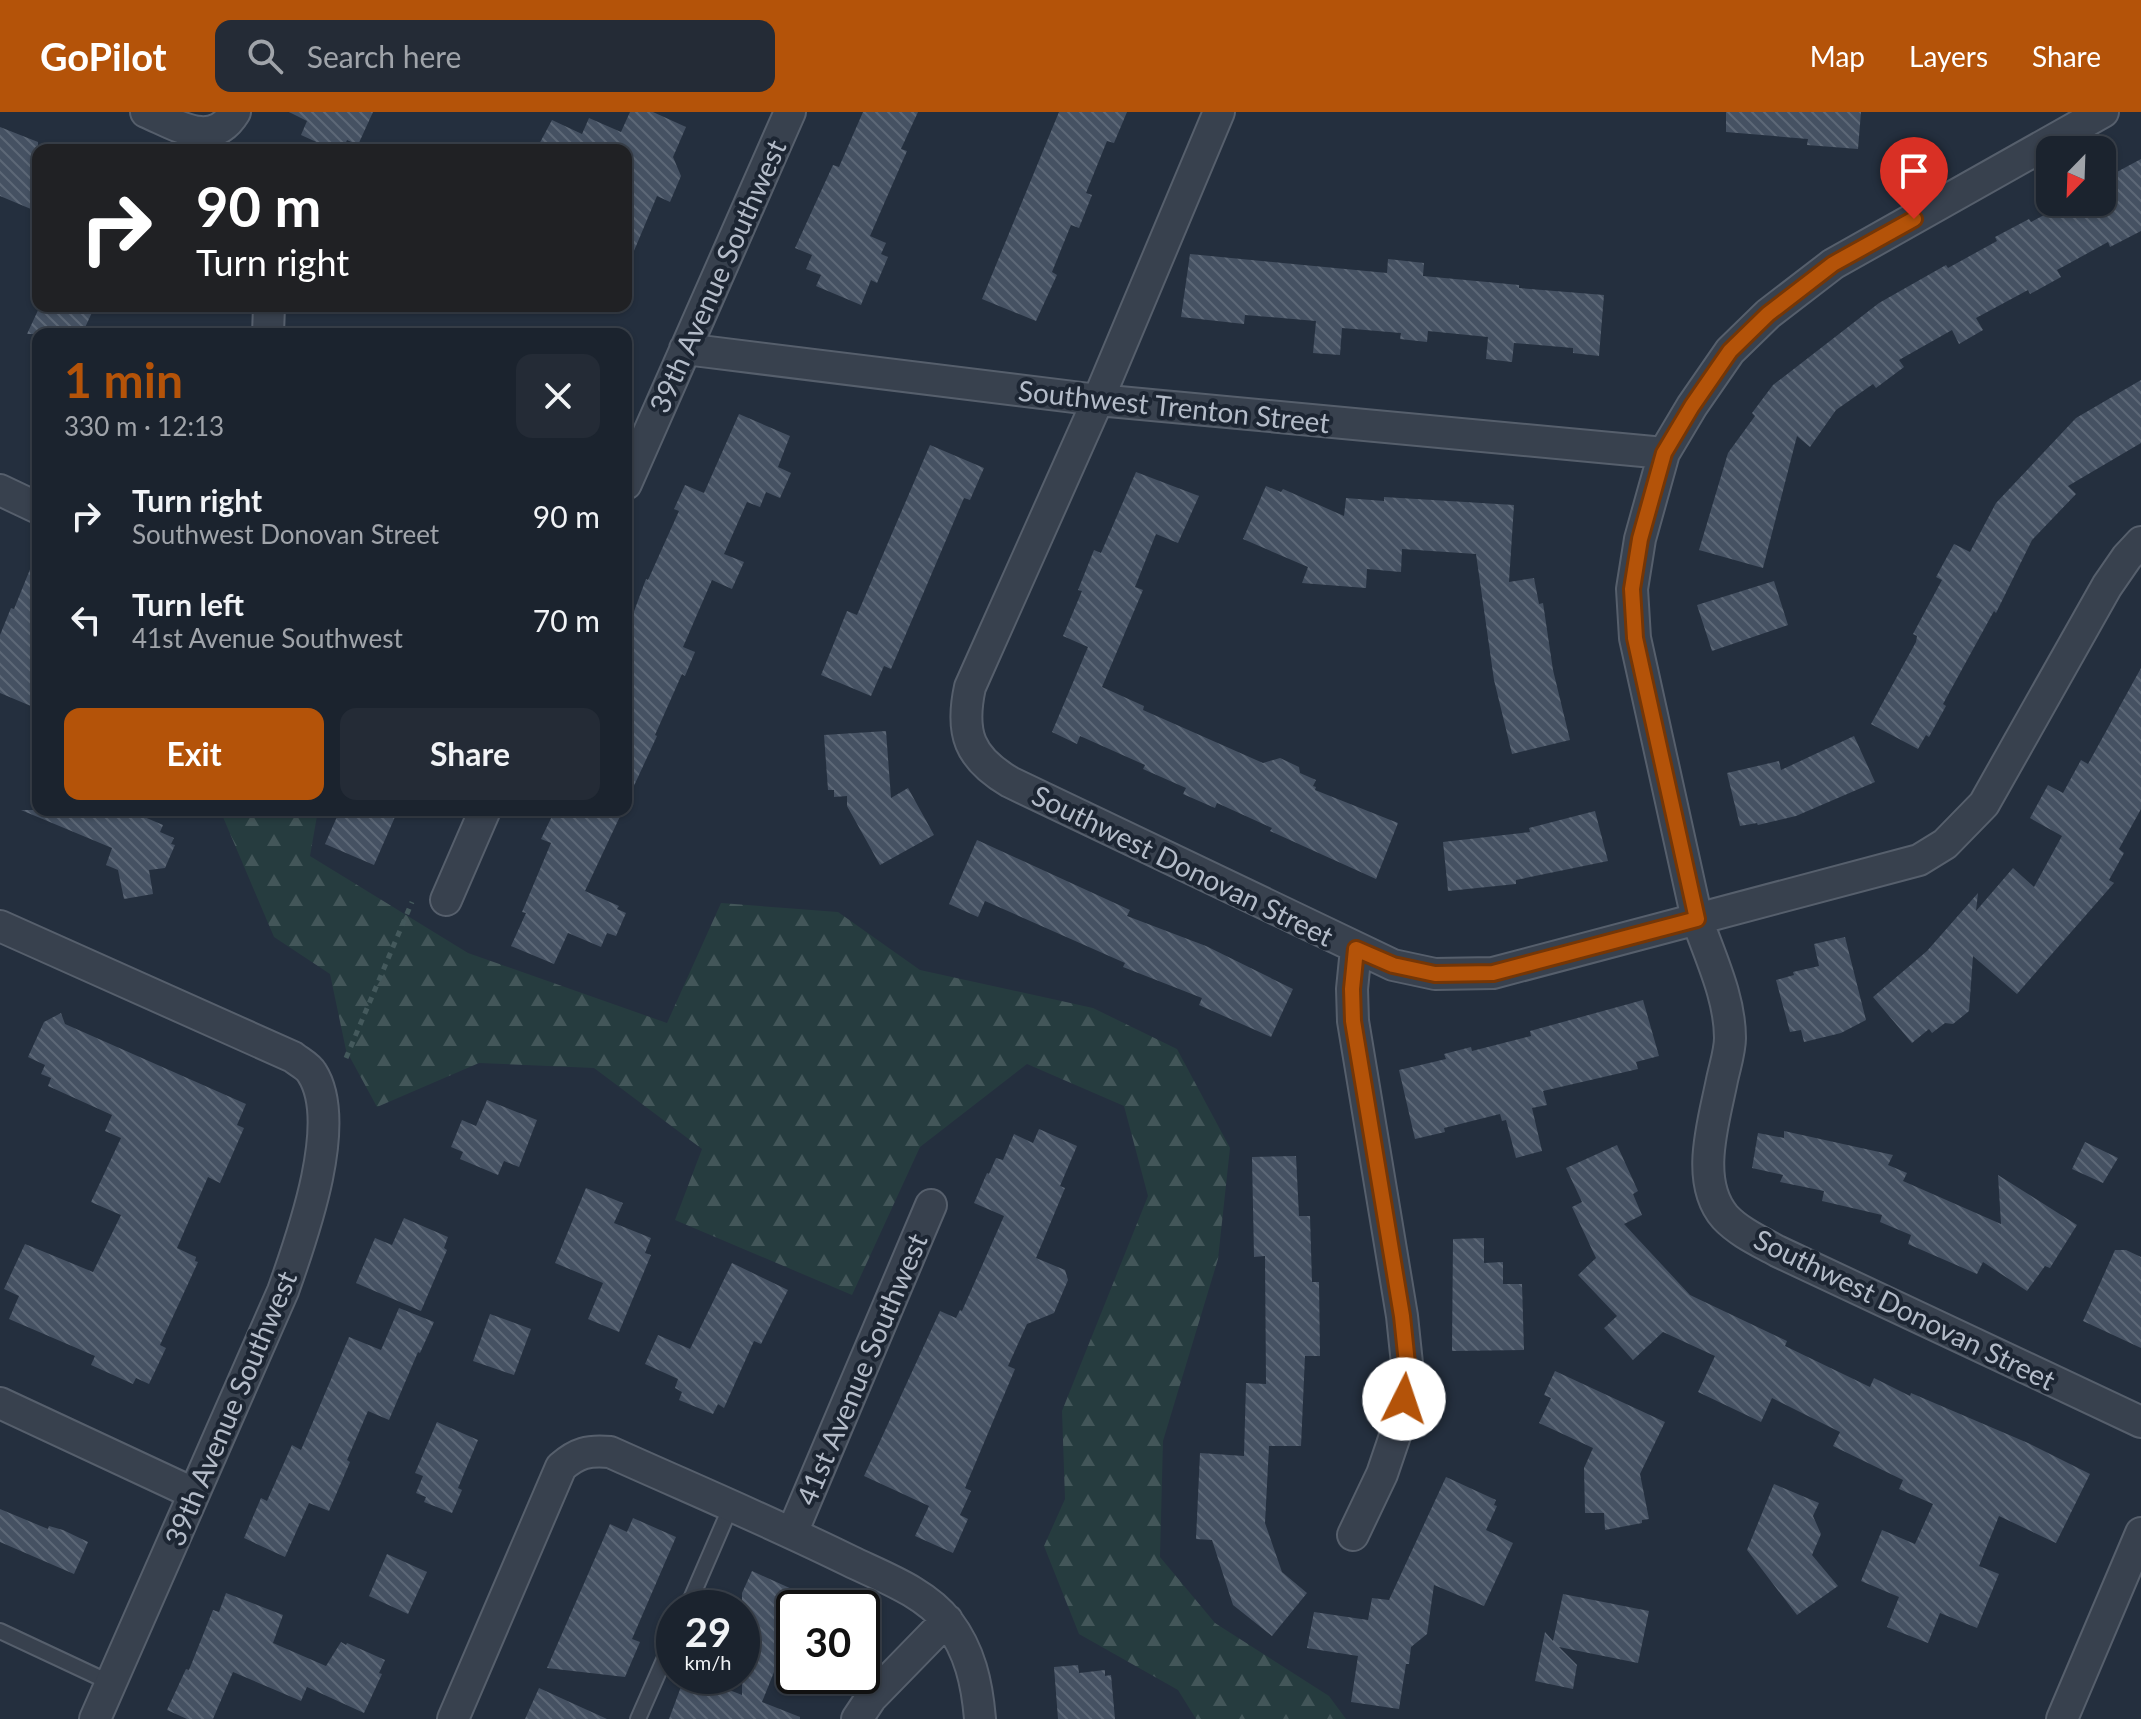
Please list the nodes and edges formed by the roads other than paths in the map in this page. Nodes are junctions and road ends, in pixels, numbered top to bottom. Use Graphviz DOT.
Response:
graph roads {
  1 [pos="146,112"];
  2 [pos="790,112"];
  3 [pos="1219,112"];
  4 [pos="2103,112"];
  5 [pos="231,131"];
  6 [pos="685,349"];
  7 [pos="1098,400"];
  8 [pos="1664,453"];
  9 [pos="632,470"];
  10 [pos="0,490"];
  11 [pos="32,505"];
  12 [pos="2141,542"];
  13 [pos="482,816"];
  14 [pos="446,900"];
  15 [pos="1697,919"];
  16 [pos="0,926"];
  17 [pos="1356,949"];
  18 [pos="931,1205"];
  19 [pos="0,1403"];
  20 [pos="2141,1422"];
  21 [pos="193,1493"];
  22 [pos="731,1506"];
  23 [pos="792,1533"];
  24 [pos="2141,1533"];
  25 [pos="1353,1535"];
  26 [pos="695,1590"];
  27 [pos="947,1620"];
  28 [pos="0,1631"];
  29 [pos="656,1678"];
  30 [pos="111,1683"];
  31 [pos="95,1719"];
  32 [pos="453,1719"];
  33 [pos="638,1719"];
  34 [pos="857,1719"];
  35 [pos="980,1719"];
  36 [pos="2062,1719"];
  1 -- 5 [label="street"];
  2 -- 6 [label="street, 39th Avenue Southwest"];
  3 -- 7 [label="street"];
  4 -- 8 [label="street"];
  6 -- 7 [label="street, Southwest Trenton Street"];
  6 -- 9 [label="street, 39th Avenue Southwest"];
  7 -- 8 [label="street, Southwest Trenton Street"];
  7 -- 17 [label="street, Southwest Donovan Street"];
  8 -- 15 [label="street"];
  10 -- 11 [label="street"];
  12 -- 15 [label="street"];
  13 -- 14 [label="street"];
  15 -- 17 [label="street, Southwest Donovan Street"];
  15 -- 20 [label="street, Southwest Donovan Street"];
  16 -- 21 [label="street, 39th Avenue Southwest"];
  17 -- 25 [label="street"];
  18 -- 23 [label="street, 41st Avenue Southwest"];
  19 -- 21 [label="street"];
  21 -- 30 [label="street, 39th Avenue Southwest"];
  22 -- 23 [label="street"];
  22 -- 26 [label="lane"];
  22 -- 32 [label="street"];
  23 -- 27 [label="street"];
  24 -- 36 [label="street"];
  27 -- 34 [label="street"];
  27 -- 35 [label="street"];
  28 -- 30 [label="lane"];
  29 -- 33 [label="lane"];
  30 -- 31 [label="street, 39th Avenue Southwest"];
}
